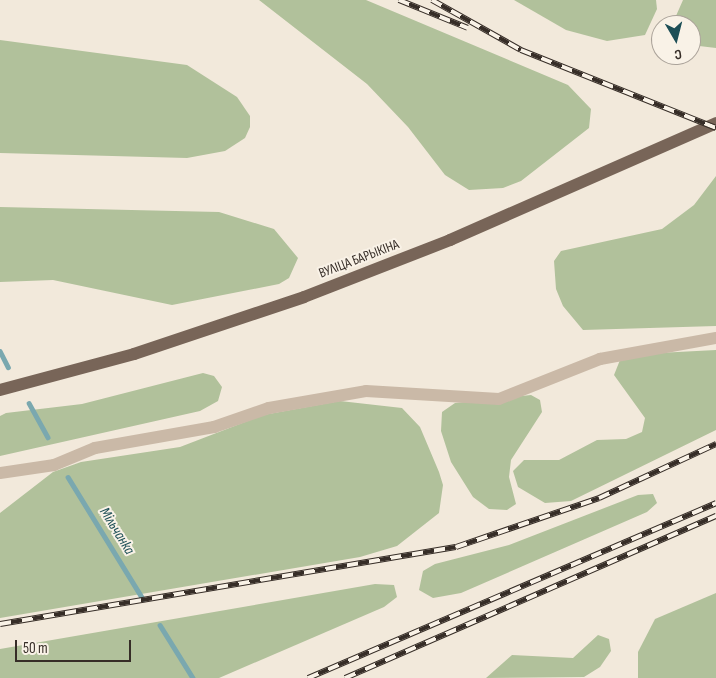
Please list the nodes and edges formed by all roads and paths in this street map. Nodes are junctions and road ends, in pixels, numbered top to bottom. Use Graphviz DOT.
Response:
graph roads {
  1 [pos="716,123"];
  2 [pos="716,338"];
  3 [pos="0,390"];
  4 [pos="0,473"];
  1 -- 3 [label="main road, ВУЛІЦА БАРЫКІНА"];
  2 -- 4 [label="lane"];
}
